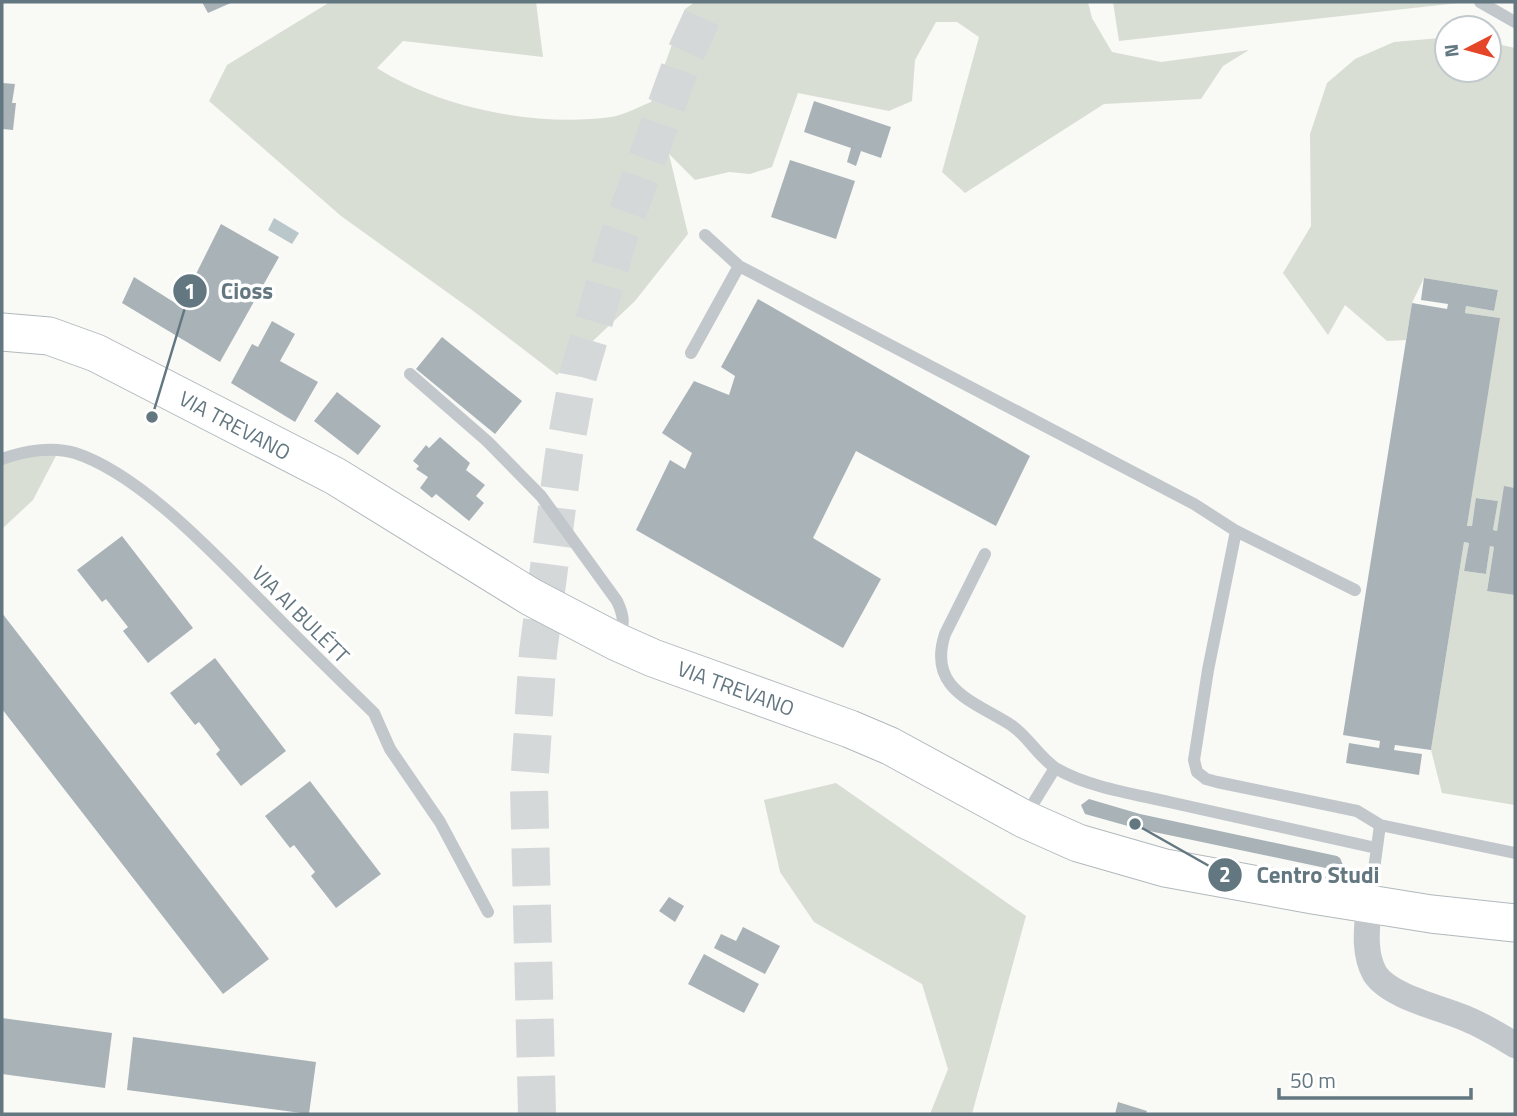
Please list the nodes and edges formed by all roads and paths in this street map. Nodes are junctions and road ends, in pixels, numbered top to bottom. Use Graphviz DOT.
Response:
graph roads {
  1 [pos="1480,2"];
  2 [pos="1515,22"];
  3 [pos="705,235"];
  4 [pos="739,266"];
  5 [pos="2,332"];
  6 [pos="691,353"];
  7 [pos="410,374"];
  8 [pos="2,459"];
  9 [pos="1236,531"];
  10 [pos="985,554"];
  11 [pos="1355,590"];
  12 [pos="617,642"];
  13 [pos="1055,768"];
  14 [pos="1024,819"];
  15 [pos="1380,825"];
  16 [pos="1376,848"];
  17 [pos="1515,853"];
  18 [pos="1370,904"];
  19 [pos="488,912"];
  20 [pos="1515,923"];
  21 [pos="1515,1045"];
  1 -- 2 [label="lane"];
  3 -- 4 [label="lane"];
  4 -- 6 [label="lane"];
  4 -- 9 [label="lane"];
  5 -- 12 [label="main road, VIA TREVANO"];
  7 -- 12 [label="lane"];
  8 -- 19 [label="lane, VIA AI BULÉTT"];
  9 -- 11 [label="lane"];
  9 -- 15 [label="lane"];
  10 -- 13 [label="lane"];
  12 -- 14 [label="main road, VIA TREVANO"];
  13 -- 14 [label="lane"];
  13 -- 16 [label="lane"];
  14 -- 18 [label="main road, VIA TREVANO"];
  15 -- 16 [label="lane"];
  15 -- 17 [label="lane"];
  16 -- 18 [label="lane"];
  18 -- 20 [label="main road, VIA TREVANO"];
  18 -- 21 [label="street"];
}
